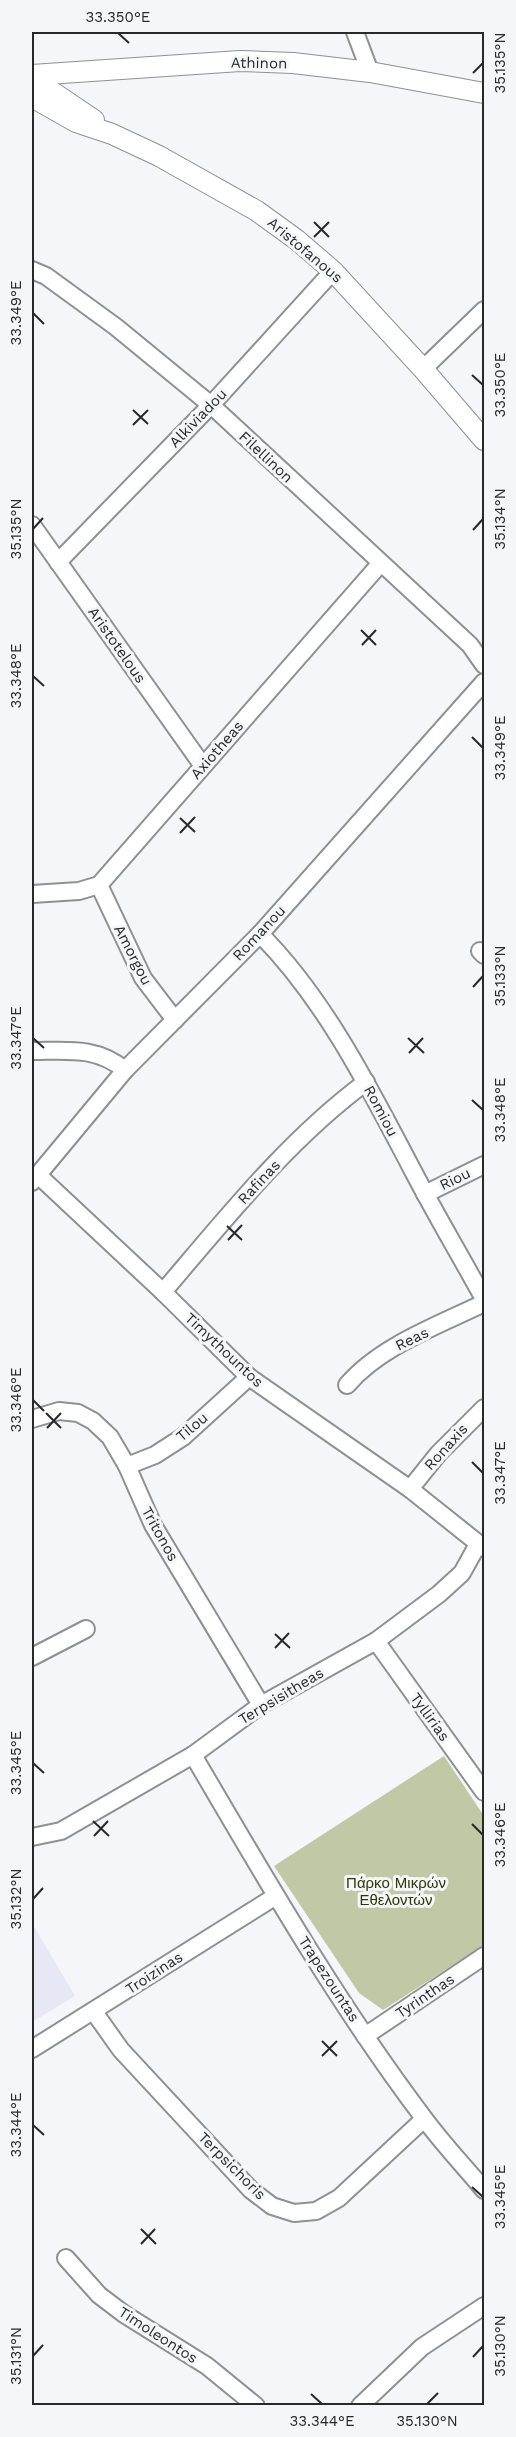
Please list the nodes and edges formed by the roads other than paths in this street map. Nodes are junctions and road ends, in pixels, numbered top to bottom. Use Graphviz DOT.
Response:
graph roads {
  1 [pos="355,32"];
  2 [pos="370,72"];
  3 [pos="32,77"];
  4 [pos="484,93"];
  5 [pos="32,97"];
  6 [pos="112,134"];
  7 [pos="32,270"];
  8 [pos="333,271"];
  9 [pos="484,310"];
  10 [pos="423,369"];
  11 [pos="211,405"];
  12 [pos="484,440"];
  13 [pos="32,525"];
  14 [pos="58,562"];
  15 [pos="380,564"];
  16 [pos="484,665"];
  17 [pos="484,682"];
  18 [pos="203,766"];
  19 [pos="99,885"];
  20 [pos="32,894"];
  21 [pos="260,934"];
  22 [pos="175,1020"];
  23 [pos="32,1051"];
  24 [pos="125,1070"];
  25 [pos="366,1082"];
  26 [pos="484,1165"];
  27 [pos="35,1179"];
  28 [pos="425,1194"];
  29 [pos="163,1292"];
  30 [pos="484,1301"];
  31 [pos="249,1377"];
  32 [pos="346,1384"];
  33 [pos="484,1408"];
  34 [pos="32,1419"];
  35 [pos="127,1466"];
  36 [pos="410,1490"];
  37 [pos="481,1546"];
  38 [pos="86,1629"];
  39 [pos="376,1641"];
  40 [pos="32,1657"];
  41 [pos="261,1705"];
  42 [pos="192,1755"];
  43 [pos="484,1792"];
  44 [pos="32,1837"];
  45 [pos="276,1896"];
  46 [pos="484,1956"];
  47 [pos="94,2012"];
  48 [pos="366,2036"];
  49 [pos="32,2049"];
  50 [pos="424,2119"];
  51 [pos="484,2190"];
  52 [pos="66,2258"];
  53 [pos="481,2312"];
  54 [pos="256,2406"];
  55 [pos="360,2406"];
  1 -- 2 [label="street"];
  2 -- 3 [label="street, Athinon"];
  2 -- 4 [label="street, Athinon"];
  3 -- 6 [label="street, Aristofanous"];
  5 -- 6 [label="street, Aristofanous"];
  6 -- 8 [label="street, Aristofanous"];
  7 -- 11 [label="street, Filellinon"];
  8 -- 10 [label="street, Aristofanous"];
  8 -- 11 [label="street, Alkiviadou"];
  9 -- 10 [label="street"];
  10 -- 12 [label="street, Aristofanous"];
  11 -- 14 [label="street, Alkiviadou"];
  11 -- 15 [label="street, Filellinon"];
  13 -- 14 [label="street, Aristotelous"];
  14 -- 18 [label="street, Aristotelous"];
  15 -- 16 [label="street, Filellinon"];
  15 -- 18 [label="street, Axiotheas"];
  17 -- 21 [label="street, Romanou"];
  18 -- 19 [label="street, Axiotheas"];
  19 -- 20 [label="street"];
  19 -- 22 [label="street, Amorgou"];
  21 -- 22 [label="street, Romanou"];
  21 -- 25 [label="street, Romiou"];
  22 -- 24 [label="street, Romanou"];
  23 -- 24 [label="street"];
  24 -- 27 [label="street, Romanou"];
  25 -- 28 [label="street, Romiou"];
  25 -- 29 [label="street, Rafinas"];
  26 -- 28 [label="street, Riou"];
  27 -- 29 [label="street, Timythountos"];
  28 -- 30 [label="street, Romiou"];
  29 -- 31 [label="street, Timythountos"];
  30 -- 32 [label="street, Reas"];
  31 -- 35 [label="street, Tilou"];
  31 -- 36 [label="street, Timythountos"];
  33 -- 36 [label="street, Ronaxis"];
  34 -- 35 [label="street, Tritonos"];
  35 -- 41 [label="street, Tritonos"];
  36 -- 37 [label="street, Timythountos"];
  37 -- 39 [label="street, Terpsisitheas"];
  38 -- 40 [label="street"];
  39 -- 41 [label="street, Terpsisitheas"];
  39 -- 43 [label="street, Tyllirias"];
  41 -- 42 [label="street, Terpsisitheas"];
  42 -- 44 [label="street, Terpsisitheas"];
  42 -- 45 [label="street, Trapezountas"];
  45 -- 47 [label="street, Troizinas"];
  45 -- 48 [label="street, Trapezountas"];
  46 -- 48 [label="street, Tyrinthas"];
  47 -- 49 [label="street, Troizinas"];
  47 -- 50 [label="street, Terpsichoris"];
  48 -- 50 [label="street, Trapezountas"];
  50 -- 51 [label="street, Trapezountas"];
  52 -- 54 [label="street, Timoleontos"];
  53 -- 55 [label="street"];
}
